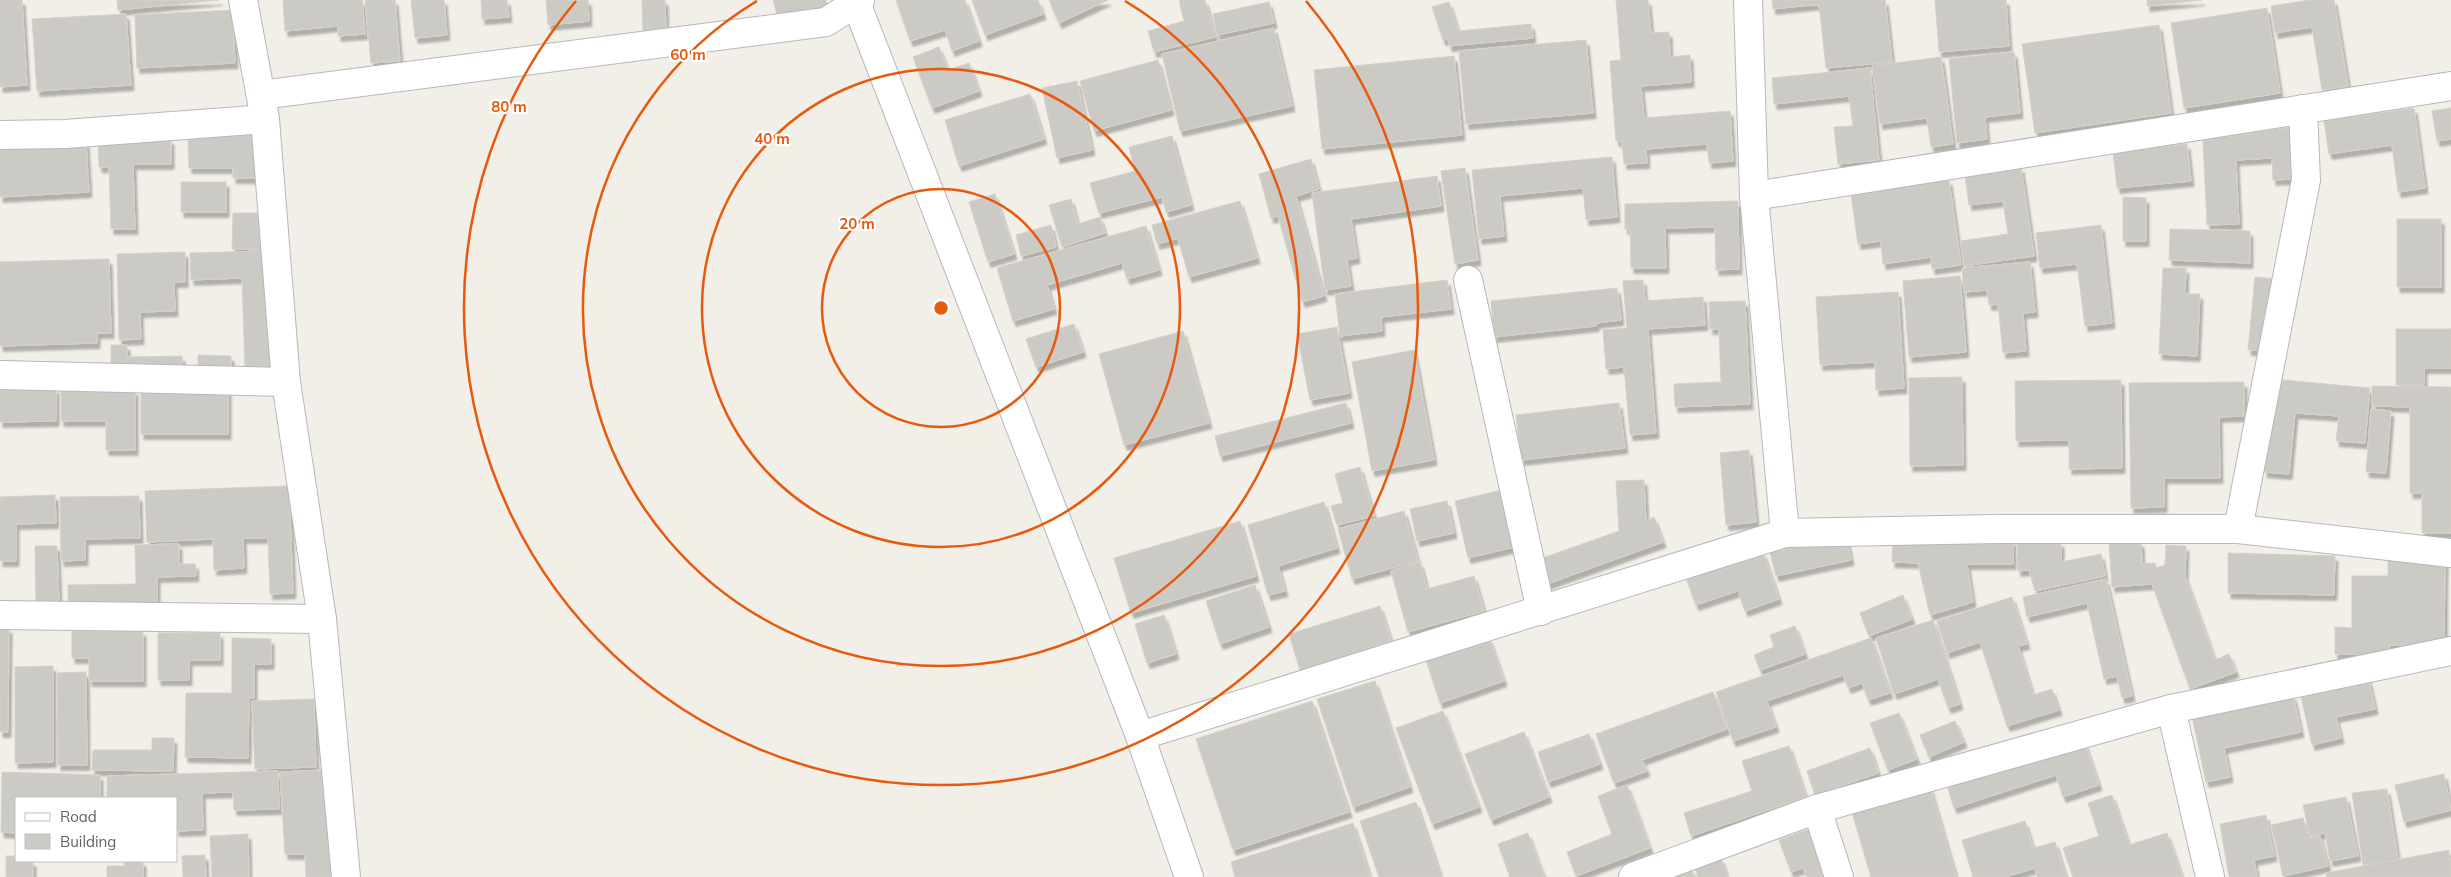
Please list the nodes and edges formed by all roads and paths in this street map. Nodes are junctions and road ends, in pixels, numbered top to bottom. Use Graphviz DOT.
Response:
graph roads {
  1 [pos="243,0"];
  2 [pos="1748,0"];
  3 [pos="857,1"];
  4 [pos="2451,86"];
  5 [pos="263,107"];
  6 [pos="2304,109"];
  7 [pos="0,135"];
  8 [pos="1754,196"];
  9 [pos="1468,280"];
  10 [pos="0,375"];
  11 [pos="286,382"];
  12 [pos="2238,528"];
  13 [pos="1785,533"];
  14 [pos="2451,553"];
  15 [pos="1541,611"];
  16 [pos="0,615"];
  17 [pos="322,619"];
  18 [pos="2451,651"];
  19 [pos="2171,709"];
  20 [pos="1140,736"];
  21 [pos="1817,809"];
  22 [pos="346,877"];
  23 [pos="1189,877"];
  24 [pos="1633,877"];
  25 [pos="1839,877"];
  26 [pos="2210,877"];
  1 -- 5 [label="street"];
  2 -- 8 [label="street"];
  3 -- 5 [label="street"];
  3 -- 20 [label="street"];
  4 -- 6 [label="street"];
  5 -- 7 [label="street"];
  5 -- 11 [label="street"];
  6 -- 8 [label="street"];
  6 -- 12 [label="street"];
  8 -- 13 [label="street"];
  9 -- 15 [label="street"];
  10 -- 11 [label="street"];
  11 -- 17 [label="street"];
  12 -- 13 [label="street"];
  12 -- 14 [label="street"];
  13 -- 15 [label="street"];
  15 -- 20 [label="street"];
  16 -- 17 [label="street"];
  17 -- 22 [label="street"];
  18 -- 19 [label="street"];
  19 -- 21 [label="street"];
  19 -- 26 [label="street"];
  20 -- 23 [label="street"];
  21 -- 24 [label="street"];
  21 -- 25 [label="street"];
}
